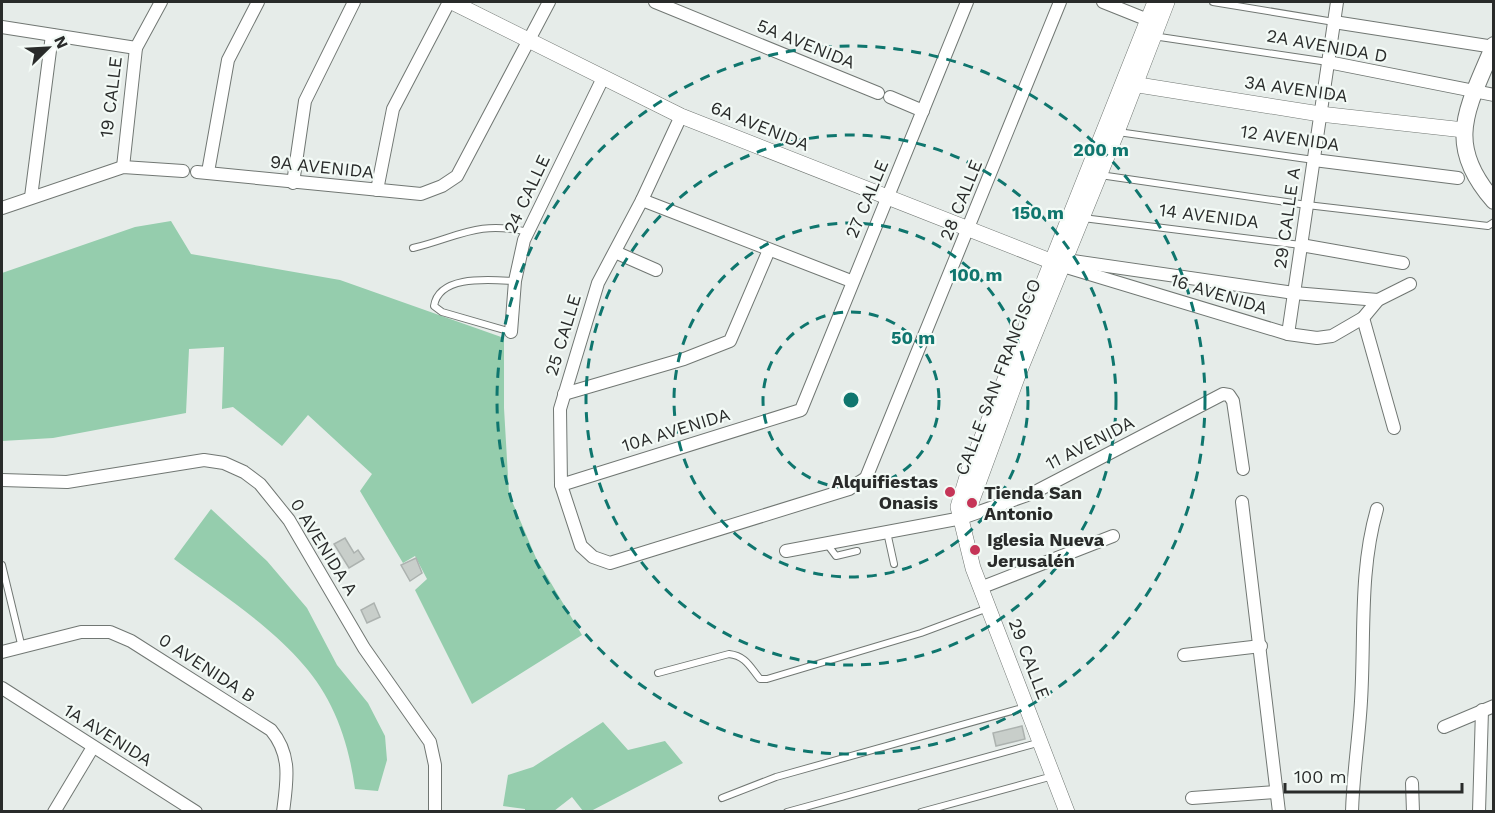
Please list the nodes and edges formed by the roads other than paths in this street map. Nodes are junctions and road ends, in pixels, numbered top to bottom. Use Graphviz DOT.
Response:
graph roads {
  1 [pos="160,2"];
  2 [pos="258,2"];
  3 [pos="354,2"];
  4 [pos="451,2"];
  5 [pos="549,2"];
  6 [pos="655,2"];
  7 [pos="967,2"];
  8 [pos="1060,2"];
  9 [pos="1103,2"];
  10 [pos="1155,2"];
  11 [pos="1167,2"];
  12 [pos="1213,2"];
  13 [pos="1337,2"];
  14 [pos="1148,20"];
  15 [pos="1334,22"];
  16 [pos="2,27"];
  17 [pos="52,35"];
  18 [pos="1153,36"];
  19 [pos="529,41"];
  20 [pos="1493,46"];
  21 [pos="136,48"];
  22 [pos="1328,62"];
  23 [pos="603,78"];
  24 [pos="1129,84"];
  25 [pos="878,93"];
  26 [pos="1476,93"];
  27 [pos="1494,95"];
  28 [pos="890,98"];
  29 [pos="923,111"];
  30 [pos="1320,114"];
  31 [pos="681,116"];
  32 [pos="1464,130"];
  33 [pos="1117,132"];
  34 [pos="1314,160"];
  35 [pos="123,167"];
  36 [pos="183,171"];
  37 [pos="1099,175"];
  38 [pos="1458,178"];
  39 [pos="293,183"];
  40 [pos="377,190"];
  41 [pos="31,197"];
  42 [pos="887,198"];
  43 [pos="642,200"];
  44 [pos="1494,201"];
  45 [pos="1307,205"];
  46 [pos="2,208"];
  47 [pos="1082,218"];
  48 [pos="1494,222"];
  49 [pos="969,230"];
  50 [pos="528,232"];
  51 [pos="1301,245"];
  52 [pos="412,248"];
  53 [pos="769,250"];
  54 [pos="615,252"];
  55 [pos="1060,262"];
  56 [pos="1403,263"];
  57 [pos="656,270"];
  58 [pos="514,281"];
  59 [pos="851,281"];
  60 [pos="1410,284"];
  61 [pos="1294,293"];
  62 [pos="1378,300"];
  63 [pos="1363,318"];
  64 [pos="511,332"];
  65 [pos="1288,334"];
  66 [pos="564,394"];
  67 [pos="801,410"];
  68 [pos="1394,428"];
  69 [pos="1243,469"];
  70 [pos="2,480"];
  71 [pos="561,484"];
  72 [pos="1242,502"];
  73 [pos="1377,509"];
  74 [pos="962,518"];
  75 [pos="887,532"];
  76 [pos="1113,536"];
  77 [pos="827,543"];
  78 [pos="857,550"];
  79 [pos="786,551"];
  80 [pos="610,563"];
  81 [pos="894,564"];
  82 [pos="2,565"];
  83 [pos="980,588"];
  84 [pos="988,608"];
  85 [pos="1261,646"];
  86 [pos="22,648"];
  87 [pos="2,652"];
  88 [pos="1184,655"];
  89 [pos="658,673"];
  90 [pos="2,688"];
  91 [pos="1027,707"];
  92 [pos="1488,708"];
  93 [pos="1444,727"];
  94 [pos="1041,742"];
  95 [pos="93,747"];
  96 [pos="1054,776"];
  97 [pos="1412,783"];
  98 [pos="1276,792"];
  99 [pos="722,798"];
  100 [pos="1192,798"];
  101 [pos="54,812"];
  102 [pos="196,812"];
  103 [pos="283,812"];
  104 [pos="435,812"];
  105 [pos="787,812"];
  106 [pos="921,812"];
  107 [pos="1067,812"];
  108 [pos="1279,812"];
  109 [pos="1352,812"];
  110 [pos="1413,812"];
  111 [pos="1479,812"];
  1 -- 21 [label="street, 19 CALLE"];
  2 -- 39 [label="street, 9A AVENIDA"];
  3 -- 39 [label="street"];
  4 -- 19 [label="street, 6A AVENIDA"];
  4 -- 40 [label="street"];
  5 -- 19 [label="street"];
  6 -- 25 [label="street, 5A AVENIDA"];
  7 -- 29 [label="street, 27 CALLE"];
  8 -- 49 [label="street, 28 CALLE"];
  9 -- 14 [label="street"];
  10 -- 14 [label="street, CALLE SAN FRANCISCO"];
  11 -- 18 [label="street, CALLE SAN FRANCISCO"];
  12 -- 15 [label="lane"];
  13 -- 15 [label="street, 29 CALLE A"];
  14 -- 24 [label="street, CALLE SAN FRANCISCO"];
  15 -- 20 [label="street"];
  15 -- 22 [label="street, 29 CALLE A"];
  16 -- 17 [label="street"];
  17 -- 21 [label="street"];
  17 -- 41 [label="street"];
  18 -- 22 [label="lane, 2A AVENIDA D"];
  18 -- 24 [label="street, CALLE SAN FRANCISCO"];
  19 -- 23 [label="street, 6A AVENIDA"];
  19 -- 40 [label="street, 9A AVENIDA"];
  20 -- 26 [label="main road"];
  21 -- 35 [label="street, 19 CALLE"];
  22 -- 26 [label="street, 2A AVENIDA D"];
  22 -- 30 [label="street, 29 CALLE A"];
  23 -- 31 [label="street, 6A AVENIDA"];
  23 -- 50 [label="street, 24 CALLE"];
  24 -- 30 [label="street, 3A AVENIDA"];
  24 -- 33 [label="street, CALLE SAN FRANCISCO"];
  24 -- 55 [label="street, CALLE SAN FRANCISCO"];
  26 -- 27 [label="street, 2A AVENIDA D"];
  26 -- 32 [label="main road"];
  28 -- 29 [label="street"];
  29 -- 42 [label="street, 27 CALLE"];
  30 -- 32 [label="street, 3A AVENIDA"];
  30 -- 34 [label="street, 29 CALLE A"];
  31 -- 42 [label="street, 6A AVENIDA"];
  31 -- 43 [label="street, 25 CALLE"];
  32 -- 44 [label="main road"];
  33 -- 34 [label="lane, 12 AVENIDA"];
  33 -- 37 [label="street, CALLE SAN FRANCISCO"];
  34 -- 38 [label="street, 12 AVENIDA"];
  34 -- 45 [label="street, 29 CALLE A"];
  35 -- 36 [label="street"];
  35 -- 41 [label="street"];
  37 -- 45 [label="lane"];
  37 -- 47 [label="street, CALLE SAN FRANCISCO"];
  39 -- 40 [label="street, 9A AVENIDA"];
  41 -- 46 [label="street"];
  42 -- 49 [label="street, 6A AVENIDA"];
  42 -- 59 [label="street, 27 CALLE"];
  43 -- 53 [label="street"];
  43 -- 54 [label="street, 25 CALLE"];
  45 -- 48 [label="lane"];
  45 -- 51 [label="street, 29 CALLE A"];
  47 -- 51 [label="lane, 14 AVENIDA"];
  47 -- 55 [label="street, CALLE SAN FRANCISCO"];
  49 -- 55 [label="street, 6A AVENIDA"];
  49 -- 80 [label="street, 28 CALLE"];
  50 -- 52 [label="lane"];
  50 -- 58 [label="street, 24 CALLE"];
  51 -- 56 [label="street, 14 AVENIDA"];
  51 -- 61 [label="street, 29 CALLE A"];
  53 -- 59 [label="street"];
  53 -- 66 [label="street"];
  54 -- 57 [label="street"];
  54 -- 66 [label="street, 25 CALLE"];
  55 -- 61 [label="street"];
  55 -- 65 [label="street, 16 AVENIDA"];
  55 -- 74 [label="street, CALLE SAN FRANCISCO"];
  58 -- 64 [label="street, 24 CALLE"];
  58 -- 64 [label="lane"];
  59 -- 67 [label="street, 27 CALLE"];
  60 -- 62 [label="street"];
  61 -- 62 [label="street"];
  61 -- 65 [label="street, 29 CALLE A"];
  62 -- 63 [label="street"];
  63 -- 65 [label="street, 16 AVENIDA"];
  63 -- 68 [label="street"];
  66 -- 71 [label="street, 25 CALLE"];
  67 -- 71 [label="street, 10A AVENIDA"];
  69 -- 74 [label="street, 11 AVENIDA"];
  70 -- 104 [label="street, 0 AVENIDA A"];
  71 -- 80 [label="street, 25 CALLE"];
  72 -- 85 [label="street"];
  73 -- 109 [label="street"];
  74 -- 75 [label="street, 11 AVENIDA"];
  74 -- 83 [label="street, 29 CALLE"];
  75 -- 77 [label="street, 11 AVENIDA"];
  75 -- 81 [label="lane"];
  76 -- 83 [label="street"];
  77 -- 78 [label="lane"];
  77 -- 79 [label="street, 11 AVENIDA"];
  82 -- 86 [label="lane"];
  83 -- 84 [label="street, 29 CALLE"];
  84 -- 89 [label="lane"];
  84 -- 91 [label="street, 29 CALLE"];
  85 -- 88 [label="street"];
  85 -- 98 [label="street"];
  86 -- 87 [label="street"];
  86 -- 103 [label="street, 0 AVENIDA B"];
  90 -- 95 [label="street, 1A AVENIDA"];
  91 -- 94 [label="street, 29 CALLE"];
  91 -- 99 [label="lane"];
  92 -- 93 [label="street"];
  92 -- 111 [label="street"];
  94 -- 96 [label="street, 29 CALLE"];
  94 -- 105 [label="lane"];
  95 -- 101 [label="street"];
  95 -- 102 [label="street, 1A AVENIDA"];
  96 -- 106 [label="lane"];
  96 -- 107 [label="street, 29 CALLE"];
  97 -- 110 [label="street"];
  98 -- 100 [label="street"];
  98 -- 108 [label="street"];
}
